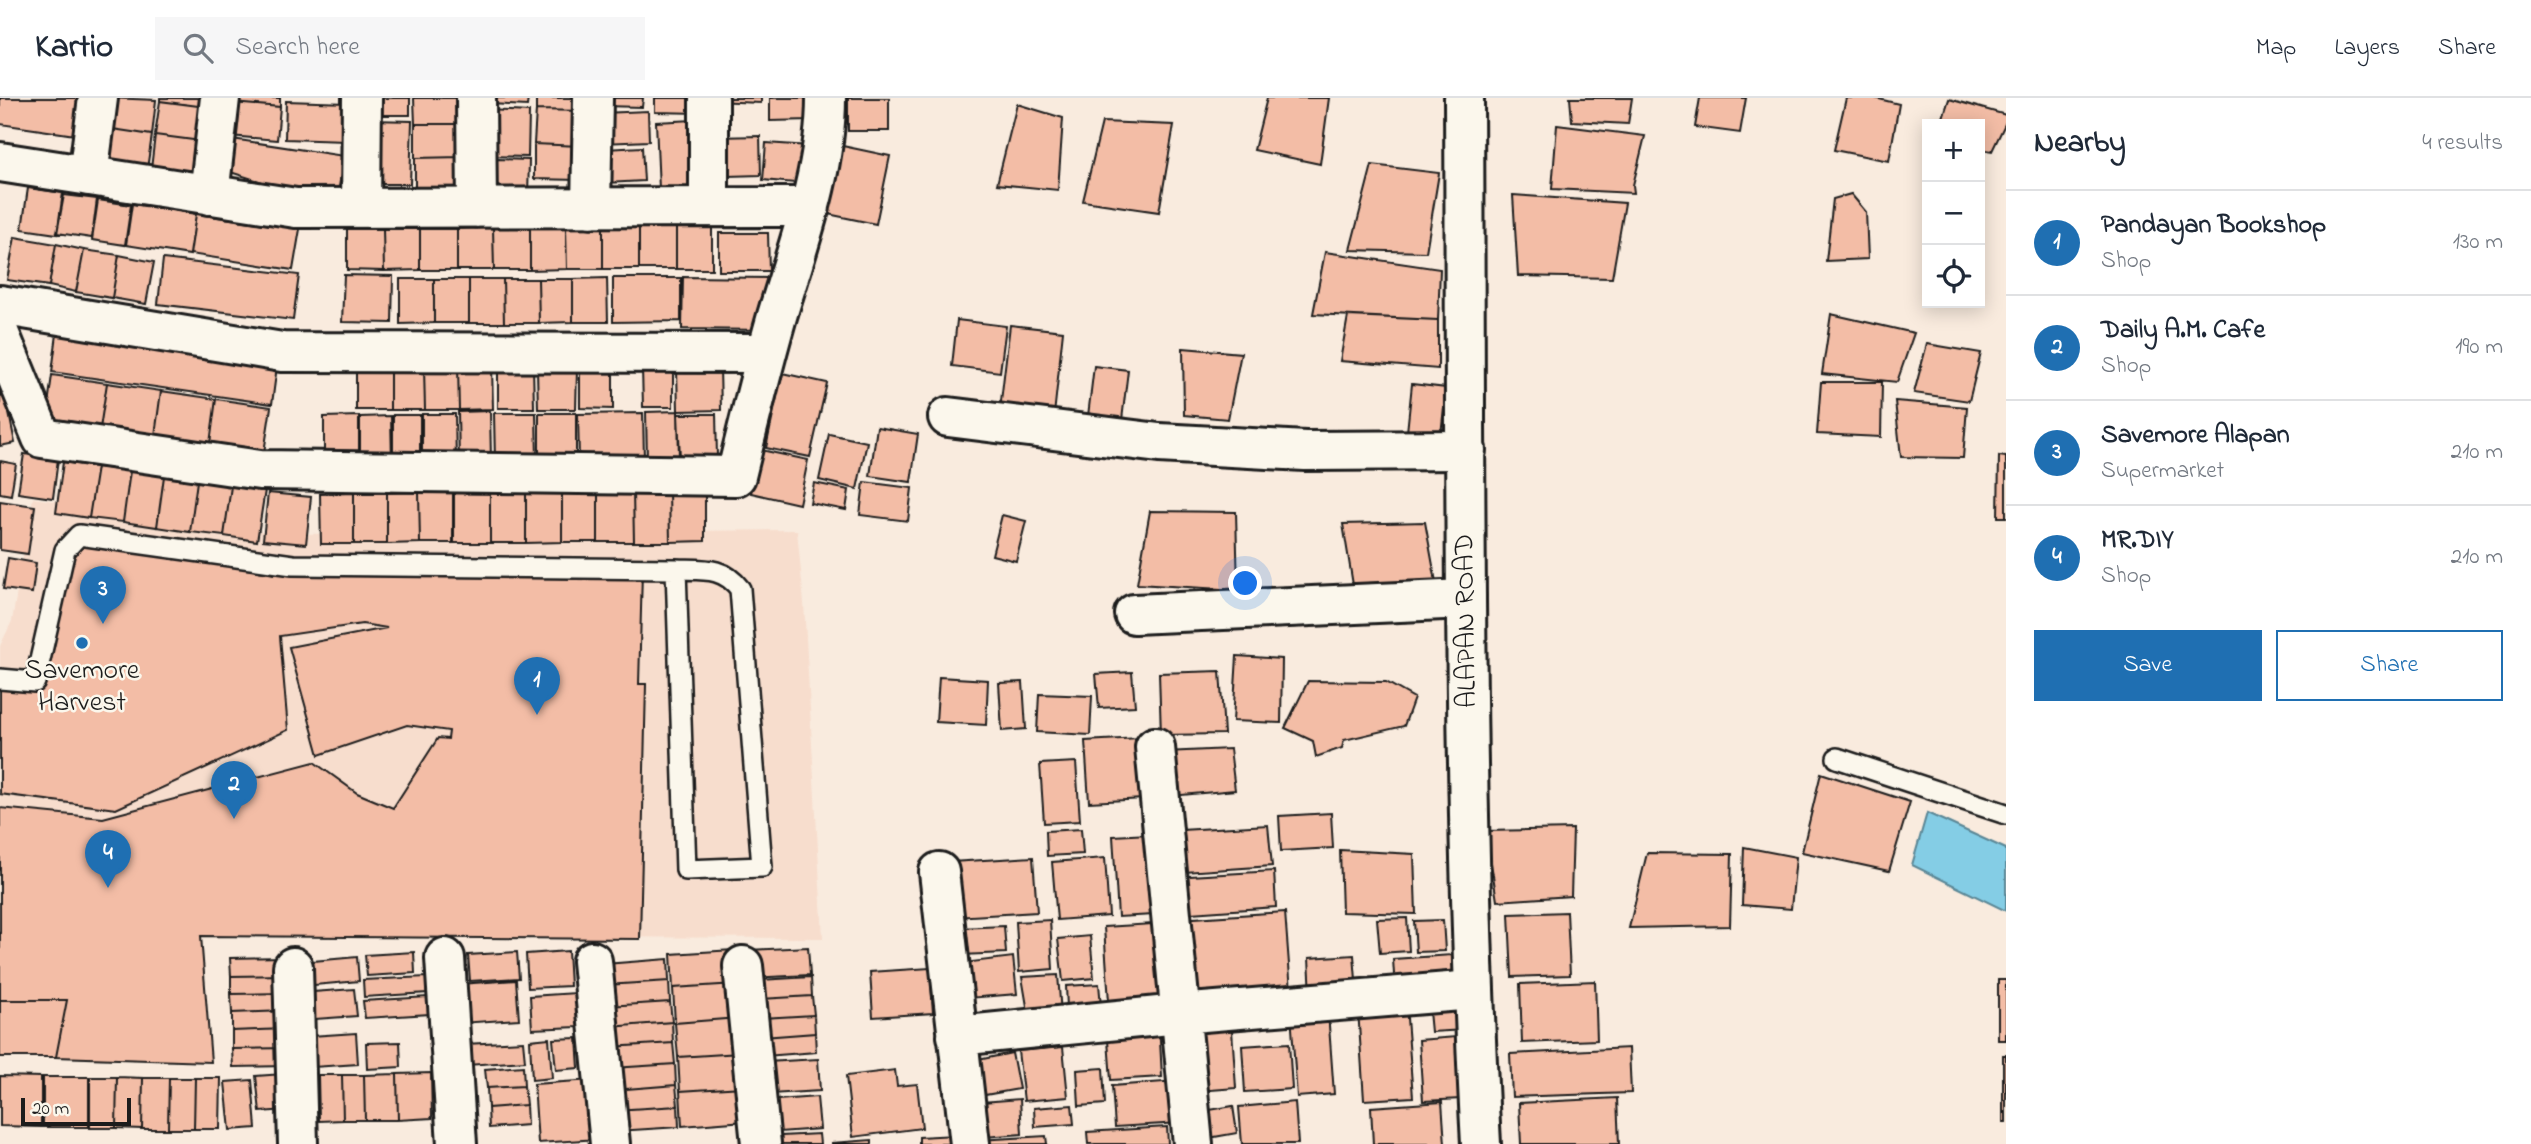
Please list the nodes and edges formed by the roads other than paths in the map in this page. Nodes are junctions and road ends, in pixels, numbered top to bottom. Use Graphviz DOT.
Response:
graph roads {
  1 [pos="98,98"];
  2 [pos="220,98"];
  3 [pos="362,98"];
  4 [pos="476,98"];
  5 [pos="593,98"];
  6 [pos="709,98"];
  7 [pos="826,98"];
  8 [pos="1464,98"];
  9 [pos="0,162"];
  10 [pos="88,176"];
  11 [pos="209,195"];
  12 [pos="709,207"];
  13 [pos="810,207"];
  14 [pos="361,208"];
  15 [pos="477,208"];
  16 [pos="591,208"];
  17 [pos="0,305"];
  18 [pos="0,335"];
  19 [pos="766,353"];
  20 [pos="948,417"];
  21 [pos="1466,450"];
  22 [pos="676,569"];
  23 [pos="1466,599"];
  24 [pos="1134,614"];
  25 [pos="0,679"];
  26 [pos="1155,747"];
  27 [pos="1837,758"];
  28 [pos="2006,814"];
  29 [pos="939,872"];
  30 [pos="445,958"];
  31 [pos="592,961"];
  32 [pos="743,966"];
  33 [pos="293,967"];
  34 [pos="1473,990"];
  35 [pos="1179,1014"];
  36 [pos="957,1036"];
  37 [pos="299,1144"];
  38 [pos="457,1144"];
  39 [pos="610,1144"];
  40 [pos="761,1144"];
  41 [pos="970,1144"];
  42 [pos="1193,1144"];
  43 [pos="1481,1144"];
  1 -- 10 [label="street"];
  2 -- 11 [label="street"];
  3 -- 14 [label="street"];
  4 -- 15 [label="street"];
  5 -- 16 [label="street"];
  6 -- 12 [label="street"];
  7 -- 13 [label="street"];
  8 -- 21 [label="street, ALAPAN ROAD"];
  9 -- 10 [label="street"];
  10 -- 11 [label="street"];
  11 -- 14 [label="street"];
  12 -- 13 [label="street"];
  12 -- 16 [label="street"];
  13 -- 19 [label="street"];
  14 -- 15 [label="street"];
  15 -- 16 [label="street"];
  17 -- 19 [label="street"];
  18 -- 19 [label="street"];
  20 -- 21 [label="street"];
  21 -- 23 [label="street, ALAPAN ROAD"];
  22 -- 22 [label="lane"];
  22 -- 25 [label="lane"];
  23 -- 24 [label="street"];
  23 -- 34 [label="street, ALAPAN ROAD"];
  26 -- 35 [label="street"];
  27 -- 28 [label="lane"];
  29 -- 36 [label="street"];
  30 -- 38 [label="street"];
  31 -- 39 [label="street"];
  32 -- 40 [label="street"];
  33 -- 37 [label="street"];
  34 -- 35 [label="street"];
  34 -- 43 [label="street, ALAPAN ROAD"];
  35 -- 36 [label="street"];
  35 -- 42 [label="street"];
  36 -- 41 [label="street"];
}
